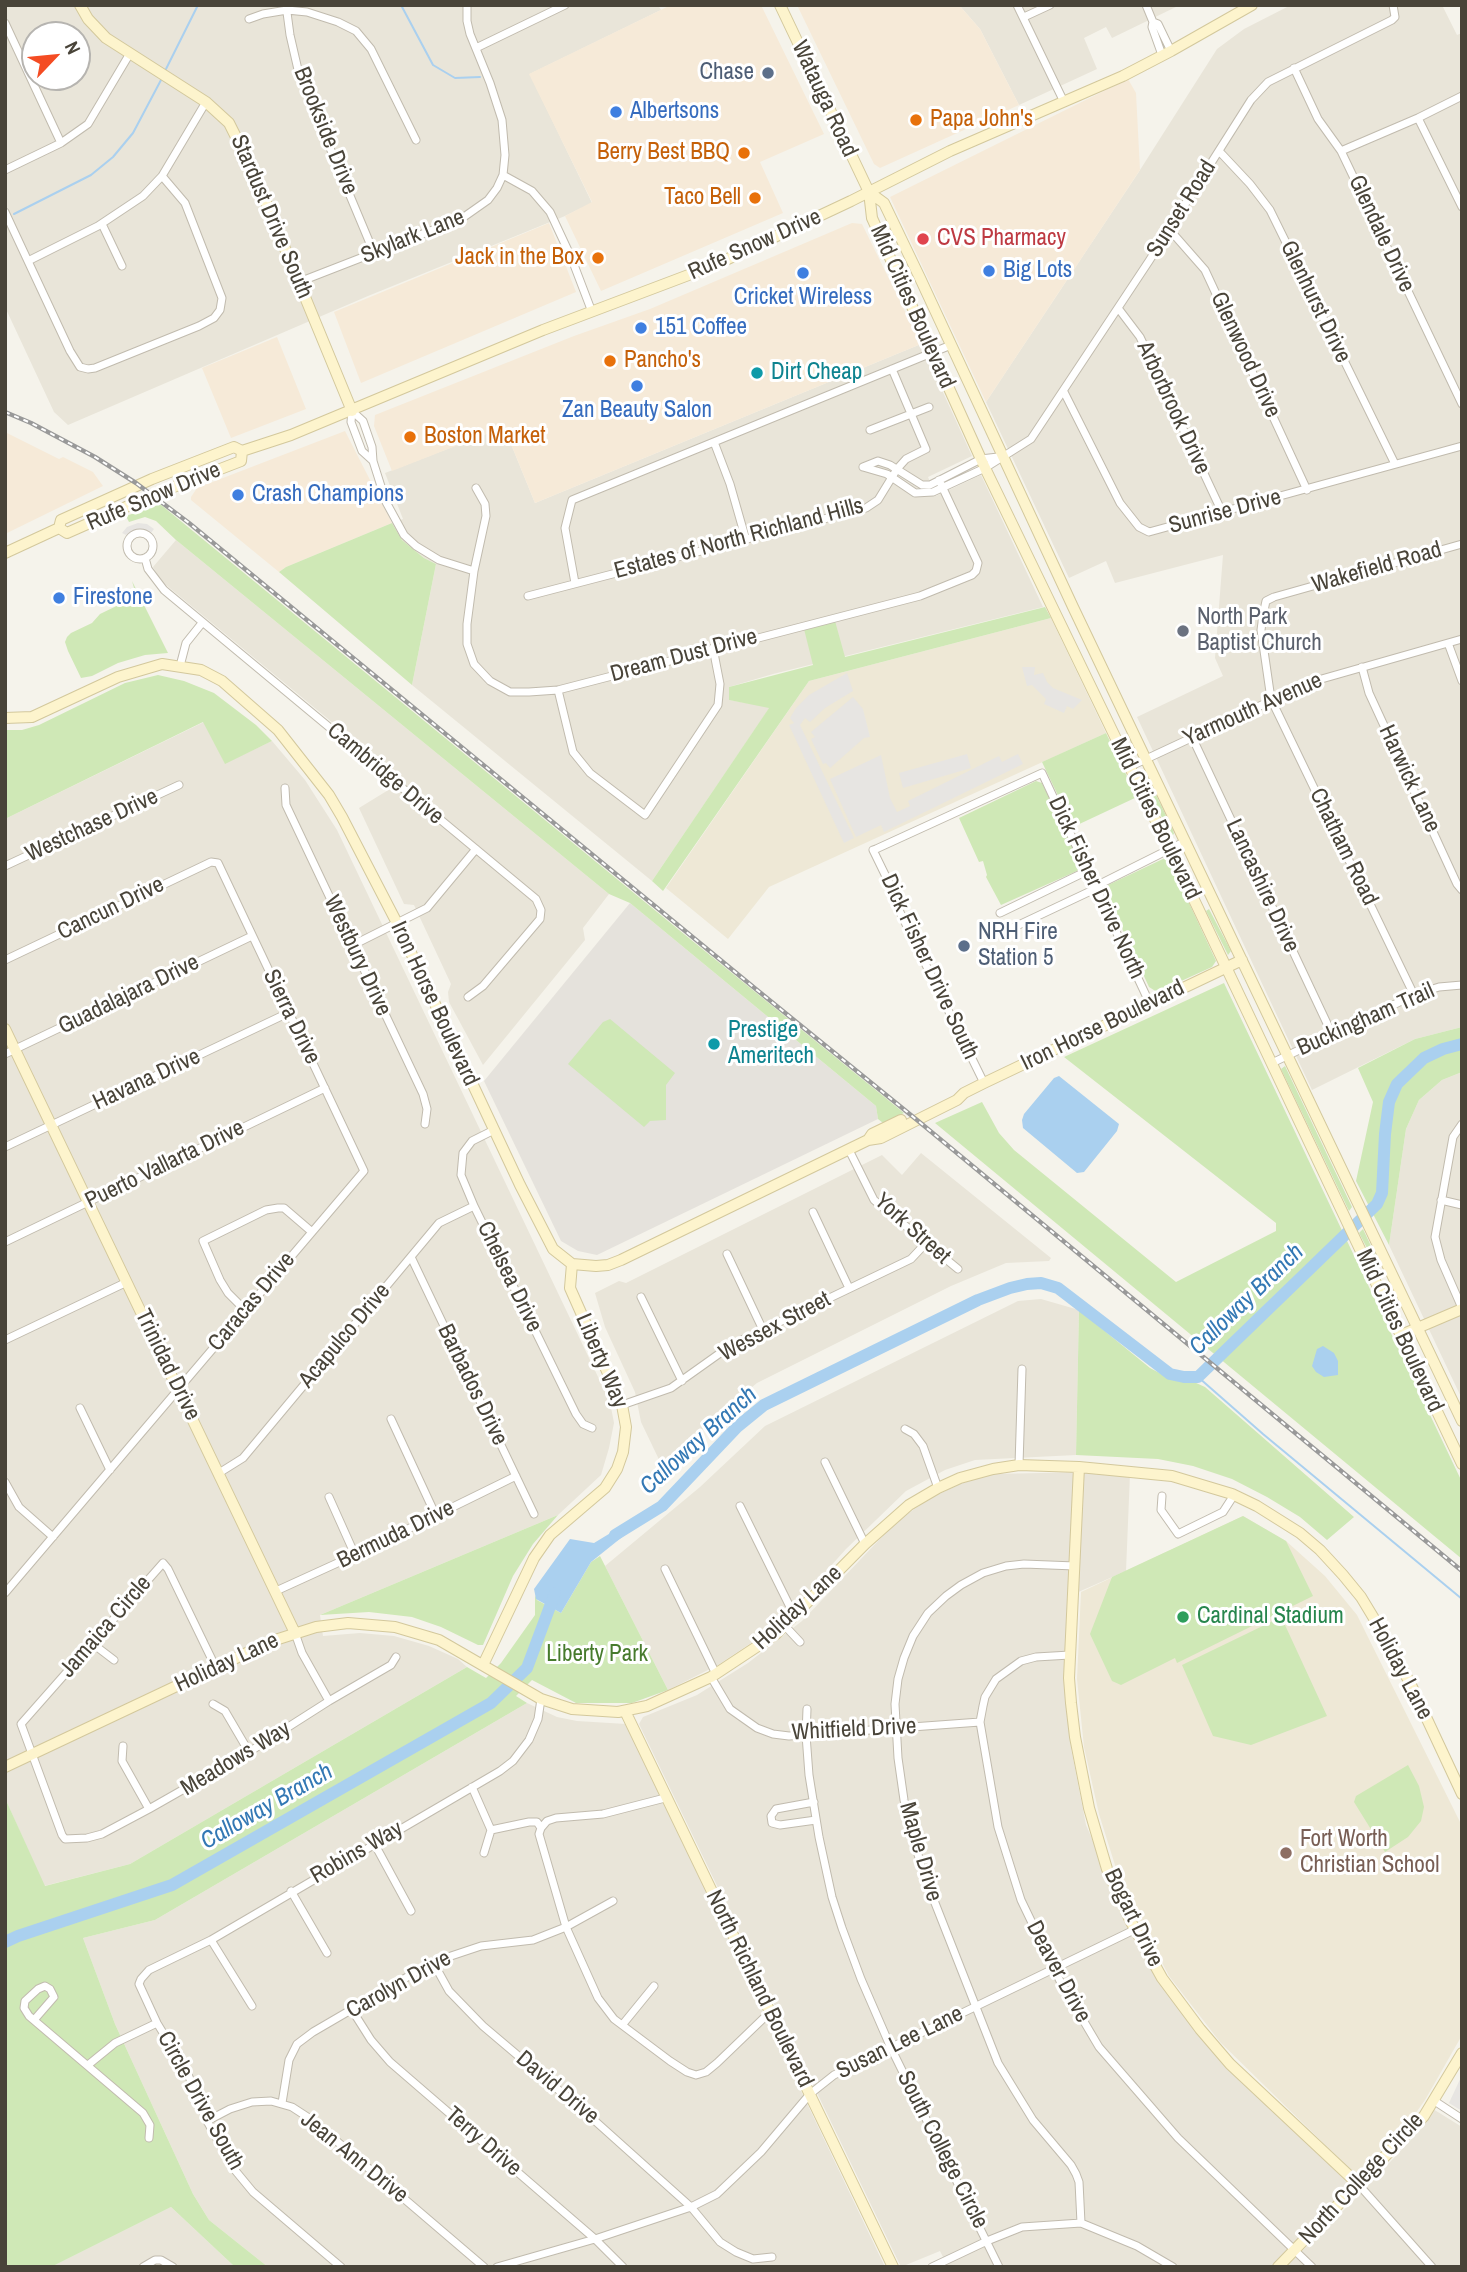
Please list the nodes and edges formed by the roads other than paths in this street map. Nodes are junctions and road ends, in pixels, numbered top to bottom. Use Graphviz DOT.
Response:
graph roads {
  1 [pos="80,5"];
  2 [pos="467,5"];
  3 [pos="565,5"];
  4 [pos="780,5"];
  5 [pos="1017,5"];
  6 [pos="1049,5"];
  7 [pos="1146,5"];
  8 [pos="1252,5"];
  9 [pos="1394,5"];
  10 [pos="286,7"];
  11 [pos="1024,17"];
  12 [pos="249,19"];
  13 [pos="5,23"];
  14 [pos="476,48"];
  15 [pos="1167,53"];
  16 [pos="130,54"];
  17 [pos="1294,68"];
  18 [pos="1462,96"];
  19 [pos="206,102"];
  20 [pos="1064,102"];
  21 [pos="1418,118"];
  22 [pos="416,140"];
  23 [pos="61,143"];
  24 [pos="1219,151"];
  25 [pos="1341,151"];
  26 [pos="5,170"];
  27 [pos="162,176"];
  28 [pos="503,176"];
  29 [pos="869,192"];
  30 [pos="1462,207"];
  31 [pos="5,212"];
  32 [pos="102,224"];
  33 [pos="1169,229"];
  34 [pos="374,253"];
  35 [pos="28,261"];
  36 [pos="122,267"];
  37 [pos="299,282"];
  38 [pos="1118,309"];
  39 [pos="592,312"];
  40 [pos="951,345"];
  41 [pos="933,352"];
  42 [pos="892,369"];
  43 [pos="1064,392"];
  44 [pos="1462,404"];
  45 [pos="929,407"];
  46 [pos="352,411"];
  47 [pos="911,414"];
  48 [pos="870,430"];
  49 [pos="714,442"];
  50 [pos="1462,446"];
  51 [pos="242,451"];
  52 [pos="1002,457"];
  53 [pos="373,461"];
  54 [pos="983,463"];
  55 [pos="1395,464"];
  56 [pos="897,469"];
  57 [pos="892,477"];
  58 [pos="941,484"];
  59 [pos="476,488"];
  60 [pos="1307,490"];
  61 [pos="1222,512"];
  62 [pos="59,528"];
  63 [pos="746,540"];
  64 [pos="1462,544"];
  65 [pos="5,553"];
  66 [pos="145,558"];
  67 [pos="474,571"];
  68 [pos="575,583"];
  69 [pos="528,596"];
  70 [pos="202,623"];
  71 [pos="1462,639"];
  72 [pos="1089,640"];
  73 [pos="1448,643"];
  74 [pos="713,648"];
  75 [pos="1073,649"];
  76 [pos="180,666"];
  77 [pos="1362,667"];
  78 [pos="1462,681"];
  79 [pos="558,690"];
  80 [pos="1271,699"];
  81 [pos="5,718"];
  82 [pos="1192,737"];
  83 [pos="1147,759"];
  84 [pos="1129,767"];
  85 [pos="179,785"];
  86 [pos="285,789"];
  87 [pos="1186,841"];
  88 [pos="476,849"];
  89 [pos="1169,849"];
  90 [pos="873,850"];
  91 [pos="218,863"];
  92 [pos="5,866"];
  93 [pos="1087,871"];
  94 [pos="1095,888"];
  95 [pos="1462,890"];
  96 [pos="1000,913"];
  97 [pos="397,923"];
  98 [pos="1008,930"];
  99 [pos="252,936"];
  100 [pos="351,946"];
  101 [pos="5,960"];
  102 [pos="1241,960"];
  103 [pos="1226,967"];
  104 [pos="1462,985"];
  105 [pos="1414,995"];
  106 [pos="468,997"];
  107 [pos="1150,1004"];
  108 [pos="288,1013"];
  109 [pos="5,1029"];
  110 [pos="1332,1034"];
  111 [pos="10,1051"];
  112 [pos="1287,1055"];
  113 [pos="1272,1063"];
  114 [pos="984,1083"];
  115 [pos="325,1088"];
  116 [pos="425,1124"];
  117 [pos="1462,1124"];
  118 [pos="51,1125"];
  119 [pos="494,1130"];
  120 [pos="5,1147"];
  121 [pos="849,1150"];
  122 [pos="363,1171"];
  123 [pos="1441,1200"];
  124 [pos="88,1202"];
  125 [pos="1462,1205"];
  126 [pos="474,1206"];
  127 [pos="813,1212"];
  128 [pos="312,1232"];
  129 [pos="5,1242"];
  130 [pos="926,1243"];
  131 [pos="727,1254"];
  132 [pos="411,1257"];
  133 [pos="572,1264"];
  134 [pos="958,1269"];
  135 [pos="127,1282"];
  136 [pos="849,1289"];
  137 [pos="641,1297"];
  138 [pos="1462,1308"];
  139 [pos="245,1310"];
  140 [pos="1417,1327"];
  141 [pos="763,1329"];
  142 [pos="1401,1335"];
  143 [pos="5,1340"];
  144 [pos="1022,1369"];
  145 [pos="682,1381"];
  146 [pos="179,1389"];
  147 [pos="622,1405"];
  148 [pos="80,1408"];
  149 [pos="391,1419"];
  150 [pos="1462,1421"];
  151 [pos="592,1428"];
  152 [pos="905,1429"];
  153 [pos="825,1462"];
  154 [pos="1462,1464"];
  155 [pos="1019,1465"];
  156 [pos="1079,1467"];
  157 [pos="110,1470"];
  158 [pos="219,1473"];
  159 [pos="516,1476"];
  160 [pos="5,1482"];
  161 [pos="938,1488"];
  162 [pos="1234,1495"];
  163 [pos="1162,1496"];
  164 [pos="328,1497"];
  165 [pos="740,1506"];
  166 [pos="534,1514"];
  167 [pos="436,1516"];
  168 [pos="53,1537"];
  169 [pos="865,1544"];
  170 [pos="355,1555"];
  171 [pos="1075,1566"];
  172 [pos="665,1569"];
  173 [pos="276,1591"];
  174 [pos="5,1593"];
  175 [pos="795,1617"];
  176 [pos="785,1626"];
  177 [pos="295,1633"];
  178 [pos="800,1642"];
  179 [pos="93,1644"];
  180 [pos="1070,1655"];
  181 [pos="396,1657"];
  182 [pos="114,1660"];
  183 [pos="216,1668"];
  184 [pos="488,1668"];
  185 [pos="713,1676"];
  186 [pos="541,1699"];
  187 [pos="329,1701"];
  188 [pos="213,1704"];
  189 [pos="807,1709"];
  190 [pos="625,1711"];
  191 [pos="980,1722"];
  192 [pos="896,1728"];
  193 [pos="806,1735"];
  194 [pos="123,1746"];
  195 [pos="249,1752"];
  196 [pos="31,1755"];
  197 [pos="5,1767"];
  198 [pos="472,1787"];
  199 [pos="1462,1794"];
  200 [pos="665,1798"];
  201 [pos="814,1802"];
  202 [pos="149,1810"];
  203 [pos="816,1820"];
  204 [pos="541,1828"];
  205 [pos="491,1830"];
  206 [pos="374,1843"];
  207 [pos="484,1853"];
  208 [pos="291,1891"];
  209 [pos="613,1901"];
  210 [pos="411,1911"];
  211 [pos="566,1927"];
  212 [pos="1136,1929"];
  213 [pos="211,1940"];
  214 [pos="327,1953"];
  215 [pos="433,1962"];
  216 [pos="1054,1969"];
  217 [pos="141,1979"];
  218 [pos="654,1986"];
  219 [pos="252,2006"];
  220 [pos="975,2006"];
  221 [pos="352,2010"];
  222 [pos="770,2012"];
  223 [pos="34,2020"];
  224 [pos="157,2023"];
  225 [pos="623,2024"];
  226 [pos="891,2048"];
  227 [pos="1462,2053"];
  228 [pos="88,2065"];
  229 [pos="810,2094"];
  230 [pos="1433,2100"];
  231 [pos="282,2103"];
  232 [pos="1462,2119"];
  233 [pos="207,2121"];
  234 [pos="149,2138"];
  235 [pos="1359,2185"];
  236 [pos="691,2207"];
  237 [pos="1081,2223"];
  238 [pos="595,2239"];
  239 [pos="987,2241"];
  240 [pos="1295,2250"];
  241 [pos="772,2257"];
  242 [pos="143,2267"];
  243 [pos="173,2267"];
  244 [pos="341,2267"];
  245 [pos="484,2267"];
  246 [pos="497,2267"];
  247 [pos="623,2267"];
  248 [pos="893,2267"];
  249 [pos="932,2267"];
  250 [pos="999,2267"];
  251 [pos="1173,2267"];
  252 [pos="1278,2267"];
  253 [pos="1312,2267"];
  254 [pos="1432,2267"];
  1 -- 16 [label="street, Stardust Drive South"];
  2 -- 14 [label="street"];
  3 -- 14 [label="street"];
  4 -- 29 [label="street, Watauga Road"];
  5 -- 11 [label="street"];
  6 -- 11 [label="street"];
  7 -- 15 [label="street"];
  8 -- 15 [label="street, Rufe Snow Drive"];
  9 -- 17 [label="street, Sunset Road"];
  10 -- 12 [label="street"];
  10 -- 22 [label="street"];
  10 -- 34 [label="street, Brookside Drive"];
  11 -- 20 [label="street"];
  13 -- 23 [label="street"];
  14 -- 28 [label="street"];
  15 -- 20 [label="street, Rufe Snow Drive"];
  16 -- 19 [label="street, Stardust Drive South"];
  16 -- 23 [label="street"];
  17 -- 24 [label="street, Sunset Road"];
  17 -- 25 [label="street, Glendale Drive"];
  18 -- 21 [label="street"];
  19 -- 27 [label="street"];
  19 -- 37 [label="street, Stardust Drive South"];
  20 -- 29 [label="street, Rufe Snow Drive"];
  21 -- 25 [label="street"];
  21 -- 30 [label="street"];
  23 -- 26 [label="street"];
  24 -- 33 [label="street, Sunset Road"];
  24 -- 55 [label="street, Glenhurst Drive"];
  25 -- 44 [label="street, Glendale Drive"];
  27 -- 32 [label="street"];
  27 -- 35 [label="street"];
  28 -- 34 [label="street, Skylark Lane"];
  28 -- 39 [label="street"];
  29 -- 39 [label="street, Rufe Snow Drive"];
  29 -- 40 [label="street, Mid Cities Boulevard"];
  29 -- 41 [label="street, Mid Cities Boulevard"];
  31 -- 35 [label="street"];
  32 -- 35 [label="street"];
  32 -- 36 [label="street"];
  33 -- 38 [label="street, Sunset Road"];
  33 -- 60 [label="street, Glenwood Drive"];
  34 -- 37 [label="street, Skylark Lane"];
  37 -- 46 [label="street, Stardust Drive South"];
  38 -- 43 [label="street, Sunset Road"];
  38 -- 61 [label="street, Arborbrook Drive"];
  39 -- 46 [label="street, Rufe Snow Drive"];
  40 -- 41 [label="street"];
  40 -- 52 [label="street, Mid Cities Boulevard"];
  41 -- 42 [label="street"];
  41 -- 54 [label="street, Mid Cities Boulevard"];
  42 -- 47 [label="street, Estates of North Richland Hills"];
  42 -- 49 [label="street"];
  43 -- 52 [label="street, Sunset Road"];
  43 -- 61 [label="street, Sunrise Drive"];
  45 -- 47 [label="street"];
  46 -- 51 [label="street, Rufe Snow Drive"];
  46 -- 53 [label="street"];
  46 -- 53 [label="street"];
  47 -- 48 [label="street"];
  47 -- 56 [label="street, Estates of North Richland Hills"];
  49 -- 63 [label="street"];
  49 -- 68 [label="street"];
  50 -- 55 [label="street, Sunrise Drive"];
  51 -- 62 [label="street, Rufe Snow Drive"];
  51 -- 62 [label="street, Rufe Snow Drive"];
  52 -- 54 [label="street"];
  52 -- 72 [label="street, Mid Cities Boulevard"];
  53 -- 67 [label="street"];
  54 -- 58 [label="street"];
  54 -- 75 [label="street, Mid Cities Boulevard"];
  55 -- 60 [label="street, Sunrise Drive"];
  56 -- 57 [label="street, Estates of North Richland Hills"];
  56 -- 57 [label="street"];
  56 -- 58 [label="street"];
  57 -- 58 [label="street"];
  57 -- 63 [label="street, Estates of North Richland Hills"];
  58 -- 74 [label="street, Dream Dust Drive"];
  59 -- 67 [label="street, Dream Dust Drive"];
  60 -- 61 [label="street, Sunrise Drive"];
  62 -- 65 [label="street, Rufe Snow Drive"];
  63 -- 68 [label="street, Estates of North Richland Hills"];
  64 -- 80 [label="street, Wakefield Road"];
  66 -- 70 [label="street, Cambridge Drive"];
  67 -- 79 [label="street, Dream Dust Drive"];
  68 -- 69 [label="street, Estates of North Richland Hills"];
  70 -- 76 [label="street"];
  70 -- 88 [label="street, Cambridge Drive"];
  71 -- 73 [label="street, Yarmouth Avenue"];
  72 -- 75 [label="street"];
  72 -- 83 [label="street, Mid Cities Boulevard"];
  73 -- 77 [label="street, Yarmouth Avenue"];
  73 -- 78 [label="street"];
  74 -- 79 [label="street, Dream Dust Drive"];
  74 -- 79 [label="street"];
  75 -- 84 [label="street, Mid Cities Boulevard"];
  76 -- 81 [label="street, Iron Horse Boulevard"];
  76 -- 97 [label="street, Iron Horse Boulevard"];
  77 -- 80 [label="street, Yarmouth Avenue"];
  77 -- 95 [label="street, Harwick Lane"];
  80 -- 82 [label="street, Yarmouth Avenue"];
  80 -- 105 [label="street, Chatham Road"];
  82 -- 83 [label="street, Yarmouth Avenue"];
  82 -- 110 [label="street, Lancashire Drive"];
  83 -- 84 [label="street, Yarmouth Avenue"];
  83 -- 87 [label="street, Mid Cities Boulevard"];
  84 -- 89 [label="street, Mid Cities Boulevard"];
  85 -- 92 [label="street, Westchase Drive"];
  86 -- 100 [label="street, Westbury Drive"];
  87 -- 89 [label="street"];
  87 -- 102 [label="street, Mid Cities Boulevard"];
  88 -- 97 [label="street"];
  88 -- 106 [label="street, Cambridge Drive"];
  89 -- 94 [label="street"];
  89 -- 103 [label="street, Mid Cities Boulevard"];
  90 -- 93 [label="street, Dick Fisher Drive North"];
  90 -- 114 [label="street, Dick Fisher Drive South"];
  91 -- 99 [label="street, Sierra Drive"];
  91 -- 101 [label="street, Cancun Drive"];
  93 -- 94 [label="street, Dick Fisher Drive North"];
  93 -- 96 [label="street"];
  94 -- 98 [label="street"];
  94 -- 107 [label="street, Dick Fisher Drive North"];
  97 -- 100 [label="street"];
  97 -- 119 [label="street, Iron Horse Boulevard"];
  99 -- 108 [label="street, Sierra Drive"];
  99 -- 111 [label="street, Guadalajara Drive"];
  100 -- 116 [label="street, Westbury Drive"];
  102 -- 103 [label="street, Iron Horse Boulevard"];
  102 -- 112 [label="street, Mid Cities Boulevard"];
  103 -- 107 [label="street, Iron Horse Boulevard"];
  103 -- 113 [label="street, Mid Cities Boulevard"];
  104 -- 105 [label="street, Buckingham Trail"];
  105 -- 110 [label="street, Buckingham Trail"];
  107 -- 114 [label="street, Iron Horse Boulevard"];
  108 -- 115 [label="street, Sierra Drive"];
  108 -- 118 [label="street, Havana Drive"];
  109 -- 111 [label="street, Trinidad Drive"];
  110 -- 112 [label="street, Buckingham Trail"];
  111 -- 118 [label="street, Trinidad Drive"];
  112 -- 113 [label="street, Buckingham Trail"];
  112 -- 140 [label="street, Mid Cities Boulevard"];
  113 -- 142 [label="street, Mid Cities Boulevard"];
  114 -- 121 [label="street, Iron Horse Boulevard"];
  115 -- 122 [label="street, Sierra Drive"];
  115 -- 124 [label="street, Puerto Vallarta Drive"];
  117 -- 123 [label="street"];
  118 -- 120 [label="street, Havana Drive"];
  118 -- 124 [label="street, Trinidad Drive"];
  119 -- 126 [label="street, Chelsea Drive"];
  119 -- 133 [label="street, Iron Horse Boulevard"];
  121 -- 130 [label="street, York Street"];
  121 -- 133 [label="street, Iron Horse Boulevard"];
  122 -- 128 [label="street, Caracas Drive"];
  123 -- 125 [label="street"];
  123 -- 138 [label="street"];
  124 -- 129 [label="street, Puerto Vallarta Drive"];
  124 -- 135 [label="street, Trinidad Drive"];
  126 -- 132 [label="street, Acapulco Drive"];
  126 -- 151 [label="street, Chelsea Drive"];
  127 -- 136 [label="street"];
  128 -- 139 [label="street, Caracas Drive"];
  128 -- 139 [label="street"];
  130 -- 134 [label="street, York Street"];
  130 -- 136 [label="street, Wessex Street"];
  131 -- 141 [label="street"];
  132 -- 158 [label="street, Acapulco Drive"];
  132 -- 159 [label="street, Barbados Drive"];
  133 -- 147 [label="street, Liberty Way"];
  135 -- 143 [label="street"];
  135 -- 146 [label="street, Trinidad Drive"];
  136 -- 141 [label="street, Wessex Street"];
  137 -- 145 [label="street"];
  138 -- 140 [label="street"];
  139 -- 146 [label="street, Caracas Drive"];
  140 -- 142 [label="street"];
  140 -- 150 [label="street, Mid Cities Boulevard"];
  141 -- 145 [label="street, Wessex Street"];
  142 -- 154 [label="street, Mid Cities Boulevard"];
  144 -- 155 [label="street"];
  145 -- 147 [label="street, Wessex Street"];
  146 -- 157 [label="street, Caracas Drive"];
  146 -- 158 [label="street, Trinidad Drive"];
  147 -- 184 [label="street, Liberty Way"];
  148 -- 157 [label="street"];
  149 -- 167 [label="street"];
  152 -- 161 [label="street"];
  153 -- 169 [label="street"];
  155 -- 156 [label="street, Holiday Lane"];
  155 -- 161 [label="street, Holiday Lane"];
  156 -- 162 [label="street, Holiday Lane"];
  156 -- 171 [label="street, Bogart Drive"];
  157 -- 168 [label="street, Caracas Drive"];
  158 -- 173 [label="street, Trinidad Drive"];
  159 -- 166 [label="street, Barbados Drive"];
  159 -- 167 [label="street, Bermuda Drive"];
  160 -- 168 [label="street"];
  161 -- 169 [label="street, Holiday Lane"];
  162 -- 163 [label="street"];
  162 -- 199 [label="street, Holiday Lane"];
  164 -- 170 [label="street"];
  165 -- 175 [label="street"];
  167 -- 170 [label="street, Bermuda Drive"];
  168 -- 174 [label="street, Caracas Drive"];
  169 -- 175 [label="street, Holiday Lane"];
  170 -- 173 [label="street, Bermuda Drive"];
  171 -- 180 [label="street, Bogart Drive"];
  171 -- 192 [label="street, Maple Drive"];
  172 -- 185 [label="street, Whitfield Drive"];
  173 -- 177 [label="street, Trinidad Drive"];
  175 -- 176 [label="street, Holiday Lane"];
  176 -- 178 [label="street"];
  176 -- 185 [label="street, Holiday Lane"];
  177 -- 183 [label="street, Holiday Lane"];
  177 -- 184 [label="street, Holiday Lane"];
  177 -- 187 [label="street, Trinidad Drive"];
  179 -- 182 [label="street"];
  179 -- 183 [label="street, Jamaica Circle"];
  179 -- 196 [label="street, Jamaica Circle"];
  180 -- 191 [label="street, Deaver Drive"];
  180 -- 212 [label="street, Bogart Drive"];
  181 -- 187 [label="street, Meadows Way"];
  183 -- 196 [label="street, Holiday Lane"];
  184 -- 186 [label="street, Holiday Lane"];
  185 -- 190 [label="street, Holiday Lane"];
  185 -- 193 [label="street, Whitfield Drive"];
  186 -- 190 [label="street, Holiday Lane"];
  186 -- 198 [label="street, Robins Way"];
  187 -- 195 [label="street, Meadows Way"];
  188 -- 195 [label="street"];
  189 -- 193 [label="street, South College Circle"];
  190 -- 200 [label="street, North Richland Boulevard"];
  191 -- 192 [label="street, Whitfield Drive"];
  191 -- 216 [label="street, Deaver Drive"];
  192 -- 193 [label="street, Whitfield Drive"];
  192 -- 220 [label="street, Maple Drive"];
  193 -- 201 [label="street, South College Circle"];
  194 -- 202 [label="street"];
  195 -- 202 [label="street, Meadows Way"];
  196 -- 197 [label="street, Holiday Lane"];
  196 -- 202 [label="street, Meadows Way"];
  198 -- 205 [label="street"];
  198 -- 206 [label="street, Robins Way"];
  200 -- 204 [label="street"];
  200 -- 222 [label="street, North Richland Boulevard"];
  201 -- 203 [label="street, South College Circle"];
  201 -- 203 [label="street"];
  203 -- 226 [label="street, South College Circle"];
  204 -- 205 [label="street"];
  204 -- 211 [label="street"];
  205 -- 207 [label="street"];
  206 -- 208 [label="street, Robins Way"];
  206 -- 210 [label="street"];
  208 -- 213 [label="street, Robins Way"];
  208 -- 214 [label="street"];
  209 -- 211 [label="street, Carolyn Drive"];
  211 -- 215 [label="street, Carolyn Drive"];
  211 -- 225 [label="street"];
  212 -- 216 [label="street, Susan Lee Lane"];
  212 -- 235 [label="street, Bogart Drive"];
  213 -- 217 [label="street, Robins Way"];
  213 -- 219 [label="street"];
  215 -- 221 [label="street, Carolyn Drive"];
  215 -- 236 [label="street, David Drive"];
  216 -- 220 [label="street, Susan Lee Lane"];
  216 -- 240 [label="street, Deaver Drive"];
  217 -- 224 [label="street, Circle Drive South"];
  218 -- 225 [label="street"];
  220 -- 226 [label="street, Susan Lee Lane"];
  220 -- 237 [label="street, Maple Drive"];
  221 -- 231 [label="street, Carolyn Drive"];
  221 -- 238 [label="street, Terry Drive"];
  222 -- 225 [label="street"];
  222 -- 229 [label="street, North Richland Boulevard"];
  223 -- 223 [label="street"];
  223 -- 228 [label="street"];
  224 -- 228 [label="street"];
  224 -- 233 [label="street, Circle Drive South"];
  226 -- 229 [label="street, Susan Lee Lane"];
  226 -- 239 [label="street, South College Circle"];
  227 -- 230 [label="street, North College Circle"];
  228 -- 234 [label="street"];
  229 -- 236 [label="street, Susan Lee Lane"];
  229 -- 248 [label="street, North Richland Boulevard"];
  230 -- 232 [label="street"];
  230 -- 235 [label="street, North College Circle"];
  231 -- 233 [label="street, Jean Ann Drive"];
  231 -- 245 [label="street, Jean Ann Drive"];
  233 -- 244 [label="street, Circle Drive South"];
  235 -- 240 [label="street, North College Circle"];
  235 -- 254 [label="street, Bogart Drive"];
  236 -- 238 [label="street, Susan Lee Lane"];
  236 -- 241 [label="street, David Drive"];
  237 -- 239 [label="street"];
  237 -- 251 [label="street"];
  238 -- 246 [label="street, Susan Lee Lane"];
  238 -- 247 [label="street, Terry Drive"];
  239 -- 249 [label="street"];
  239 -- 250 [label="street, South College Circle"];
  240 -- 252 [label="street, North College Circle"];
  240 -- 253 [label="street, Deaver Drive"];
  242 -- 243 [label="street"];
}
